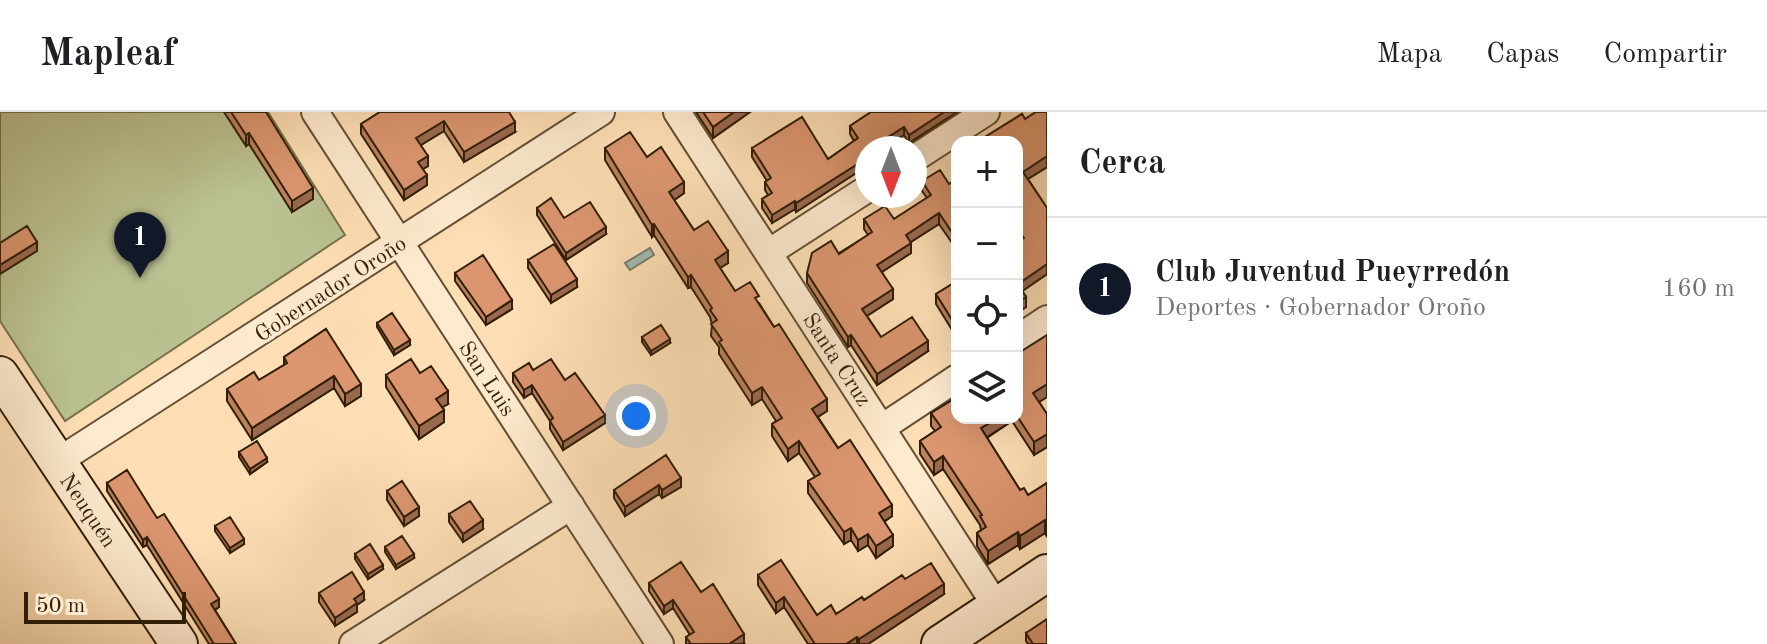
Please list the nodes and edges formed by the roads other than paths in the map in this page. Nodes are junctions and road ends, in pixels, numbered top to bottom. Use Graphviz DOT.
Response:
graph roads {
  1 [pos="315,112"];
  2 [pos="601,112"];
  3 [pos="677,112"];
  4 [pos="986,112"];
  5 [pos="927,150"];
  6 [pos="855,197"];
  7 [pos="400,244"];
  8 [pos="768,253"];
  9 [pos="1047,319"];
  10 [pos="1023,335"];
  11 [pos="0,375"];
  12 [pos="951,382"];
  13 [pos="883,427"];
  14 [pos="57,462"];
  15 [pos="571,506"];
  16 [pos="1047,573"];
  17 [pos="997,607"];
  18 [pos="179,644"];
  19 [pos="353,644"];
  20 [pos="660,644"];
  21 [pos="940,644"];
  1 -- 7 [label="street, San Luis"];
  2 -- 7 [label="street, Gobernador Oroño"];
  3 -- 8 [label="street, Santa Cruz"];
  4 -- 5 [label="street"];
  6 -- 8 [label="street"];
  7 -- 14 [label="street, Gobernador Oroño"];
  7 -- 15 [label="street, San Luis"];
  8 -- 13 [label="street, Santa Cruz"];
  9 -- 10 [label="street"];
  11 -- 14 [label="street, Neuquén"];
  12 -- 13 [label="street"];
  13 -- 17 [label="street, Santa Cruz"];
  14 -- 18 [label="street, Neuquén"];
  15 -- 19 [label="street"];
  15 -- 20 [label="street, San Luis"];
  16 -- 17 [label="street"];
  17 -- 21 [label="street"];
}
